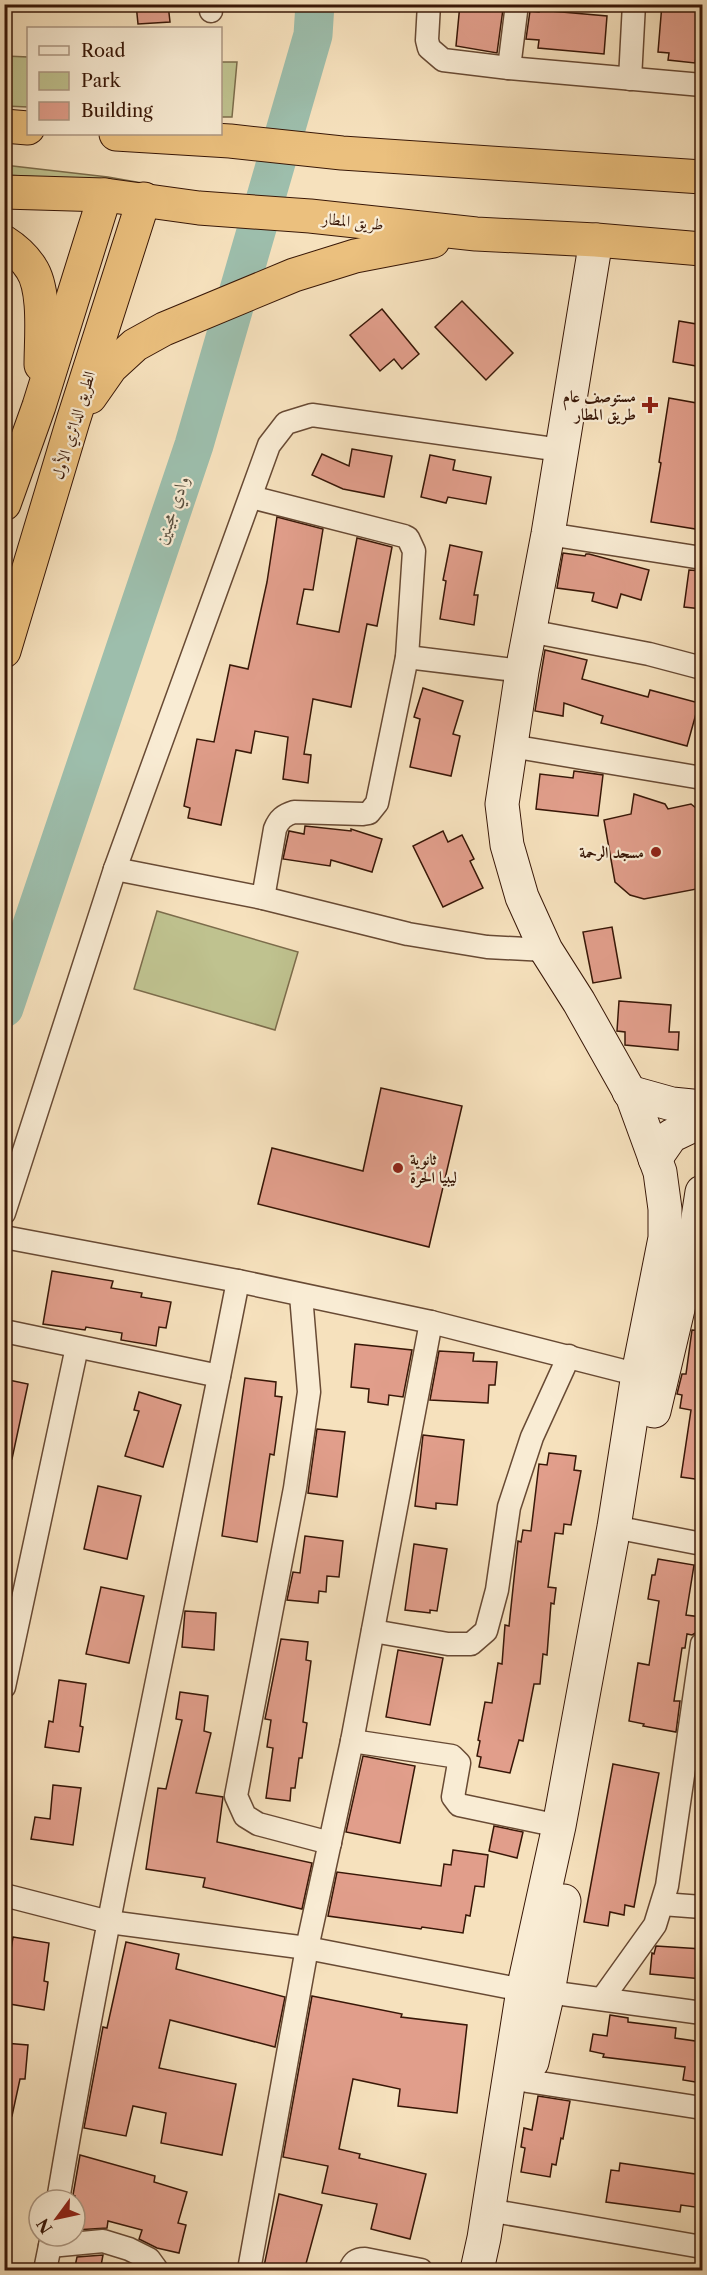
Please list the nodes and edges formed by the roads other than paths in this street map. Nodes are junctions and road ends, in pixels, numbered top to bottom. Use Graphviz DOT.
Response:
graph roads {
  1 [pos="429,4"];
  2 [pos="517,4"];
  3 [pos="634,4"];
  4 [pos="509,68"];
  5 [pos="630,79"];
  6 [pos="702,86"];
  7 [pos="4,126"];
  8 [pos="27,128"];
  9 [pos="132,135"];
  10 [pos="702,177"];
  11 [pos="4,192"];
  12 [pos="105,195"];
  13 [pos="144,199"];
  14 [pos="476,234"];
  15 [pos="596,240"];
  16 [pos="4,242"];
  17 [pos="702,249"];
  18 [pos="39,406"];
  19 [pos="74,421"];
  20 [pos="561,450"];
  21 [pos="251,497"];
  22 [pos="4,504"];
  23 [pos="548,534"];
  24 [pos="702,558"];
  25 [pos="529,631"];
  26 [pos="4,651"];
  27 [pos="406,657"];
  28 [pos="702,669"];
  29 [pos="522,671"];
  30 [pos="511,746"];
  31 [pos="702,778"];
  32 [pos="115,869"];
  33 [pos="263,898"];
  34 [pos="546,950"];
  35 [pos="629,1092"];
  36 [pos="702,1107"];
  37 [pos="702,1120"];
  38 [pos="656,1159"];
  39 [pos="702,1192"];
  40 [pos="4,1213"];
  41 [pos="4,1237"];
  42 [pos="238,1281"];
  43 [pos="301,1295"];
  44 [pos="431,1322"];
  45 [pos="4,1332"];
  46 [pos="76,1347"];
  47 [pos="568,1356"];
  48 [pos="219,1376"];
  49 [pos="649,1377"];
  50 [pos="622,1529"];
  51 [pos="702,1544"];
  52 [pos="373,1631"];
  53 [pos="702,1644"];
  54 [pos="4,1687"];
  55 [pos="352,1741"];
  56 [pos="559,1826"];
  57 [pos="330,1843"];
  58 [pos="4,1895"];
  59 [pos="662,1904"];
  60 [pos="702,1907"];
  61 [pos="109,1922"];
  62 [pos="307,1948"];
  63 [pos="535,1991"];
  64 [pos="602,1999"];
  65 [pos="702,2013"];
  66 [pos="527,2081"];
  67 [pos="702,2109"];
  68 [pos="60,2188"];
  69 [pos="496,2212"];
  70 [pos="87,2241"];
  71 [pos="702,2247"];
  72 [pos="50,2248"];
  73 [pos="45,2271"];
  74 [pos="157,2271"];
  75 [pos="249,2271"];
  76 [pos="350,2271"];
  77 [pos="421,2271"];
  78 [pos="477,2271"];
  79 [pos="494,2271"];
  1 -- 4 [label="street"];
  2 -- 4 [label="street"];
  3 -- 5 [label="street"];
  4 -- 5 [label="street"];
  5 -- 6 [label="street"];
  7 -- 8 [label="highway"];
  9 -- 10 [label="highway"];
  11 -- 12 [label="highway, طريق المطار"];
  12 -- 13 [label="highway, طريق المطار"];
  12 -- 18 [label="highway"];
  13 -- 14 [label="highway, طريق المطار"];
  13 -- 19 [label="highway, الطريق الدائري الأول"];
  14 -- 15 [label="highway, طريق المطار"];
  14 -- 19 [label="highway"];
  15 -- 17 [label="highway, طريق المطار"];
  15 -- 20 [label="street"];
  16 -- 18 [label="highway"];
  18 -- 22 [label="highway"];
  19 -- 26 [label="highway, الطريق الدائري الأول"];
  20 -- 21 [label="street"];
  20 -- 23 [label="street"];
  21 -- 27 [label="street"];
  21 -- 32 [label="street"];
  23 -- 24 [label="street"];
  23 -- 25 [label="street"];
  25 -- 28 [label="street"];
  25 -- 29 [label="street"];
  27 -- 29 [label="street"];
  27 -- 33 [label="street"];
  29 -- 30 [label="street"];
  30 -- 31 [label="street"];
  30 -- 34 [label="street"];
  32 -- 33 [label="street"];
  32 -- 40 [label="street"];
  33 -- 34 [label="street"];
  34 -- 35 [label="street"];
  35 -- 36 [label="street"];
  35 -- 38 [label="street"];
  37 -- 38 [label="street"];
  38 -- 49 [label="street"];
  39 -- 49 [label="street"];
  41 -- 42 [label="street"];
  42 -- 43 [label="street"];
  42 -- 48 [label="street"];
  43 -- 44 [label="street"];
  43 -- 57 [label="street"];
  44 -- 47 [label="street"];
  44 -- 52 [label="street"];
  45 -- 46 [label="street"];
  46 -- 48 [label="street"];
  46 -- 54 [label="street"];
  47 -- 49 [label="street"];
  47 -- 52 [label="street"];
  48 -- 61 [label="street"];
  49 -- 50 [label="street"];
  50 -- 51 [label="street"];
  50 -- 56 [label="street"];
  50 -- 63 [label="street"];
  52 -- 55 [label="street"];
  53 -- 59 [label="street"];
  55 -- 56 [label="street"];
  55 -- 57 [label="street"];
  56 -- 63 [label="street"];
  57 -- 62 [label="street"];
  58 -- 61 [label="street"];
  59 -- 60 [label="street"];
  59 -- 64 [label="street"];
  61 -- 62 [label="street"];
  61 -- 68 [label="street"];
  62 -- 63 [label="street"];
  62 -- 75 [label="street"];
  63 -- 64 [label="street"];
  63 -- 66 [label="street"];
  63 -- 69 [label="street"];
  64 -- 65 [label="street"];
  66 -- 67 [label="street"];
  66 -- 69 [label="street"];
  69 -- 71 [label="street"];
  69 -- 78 [label="street"];
  69 -- 79 [label="street"];
  70 -- 74 [label="street"];
  72 -- 73 [label="street"];
  76 -- 77 [label="street"];
}
